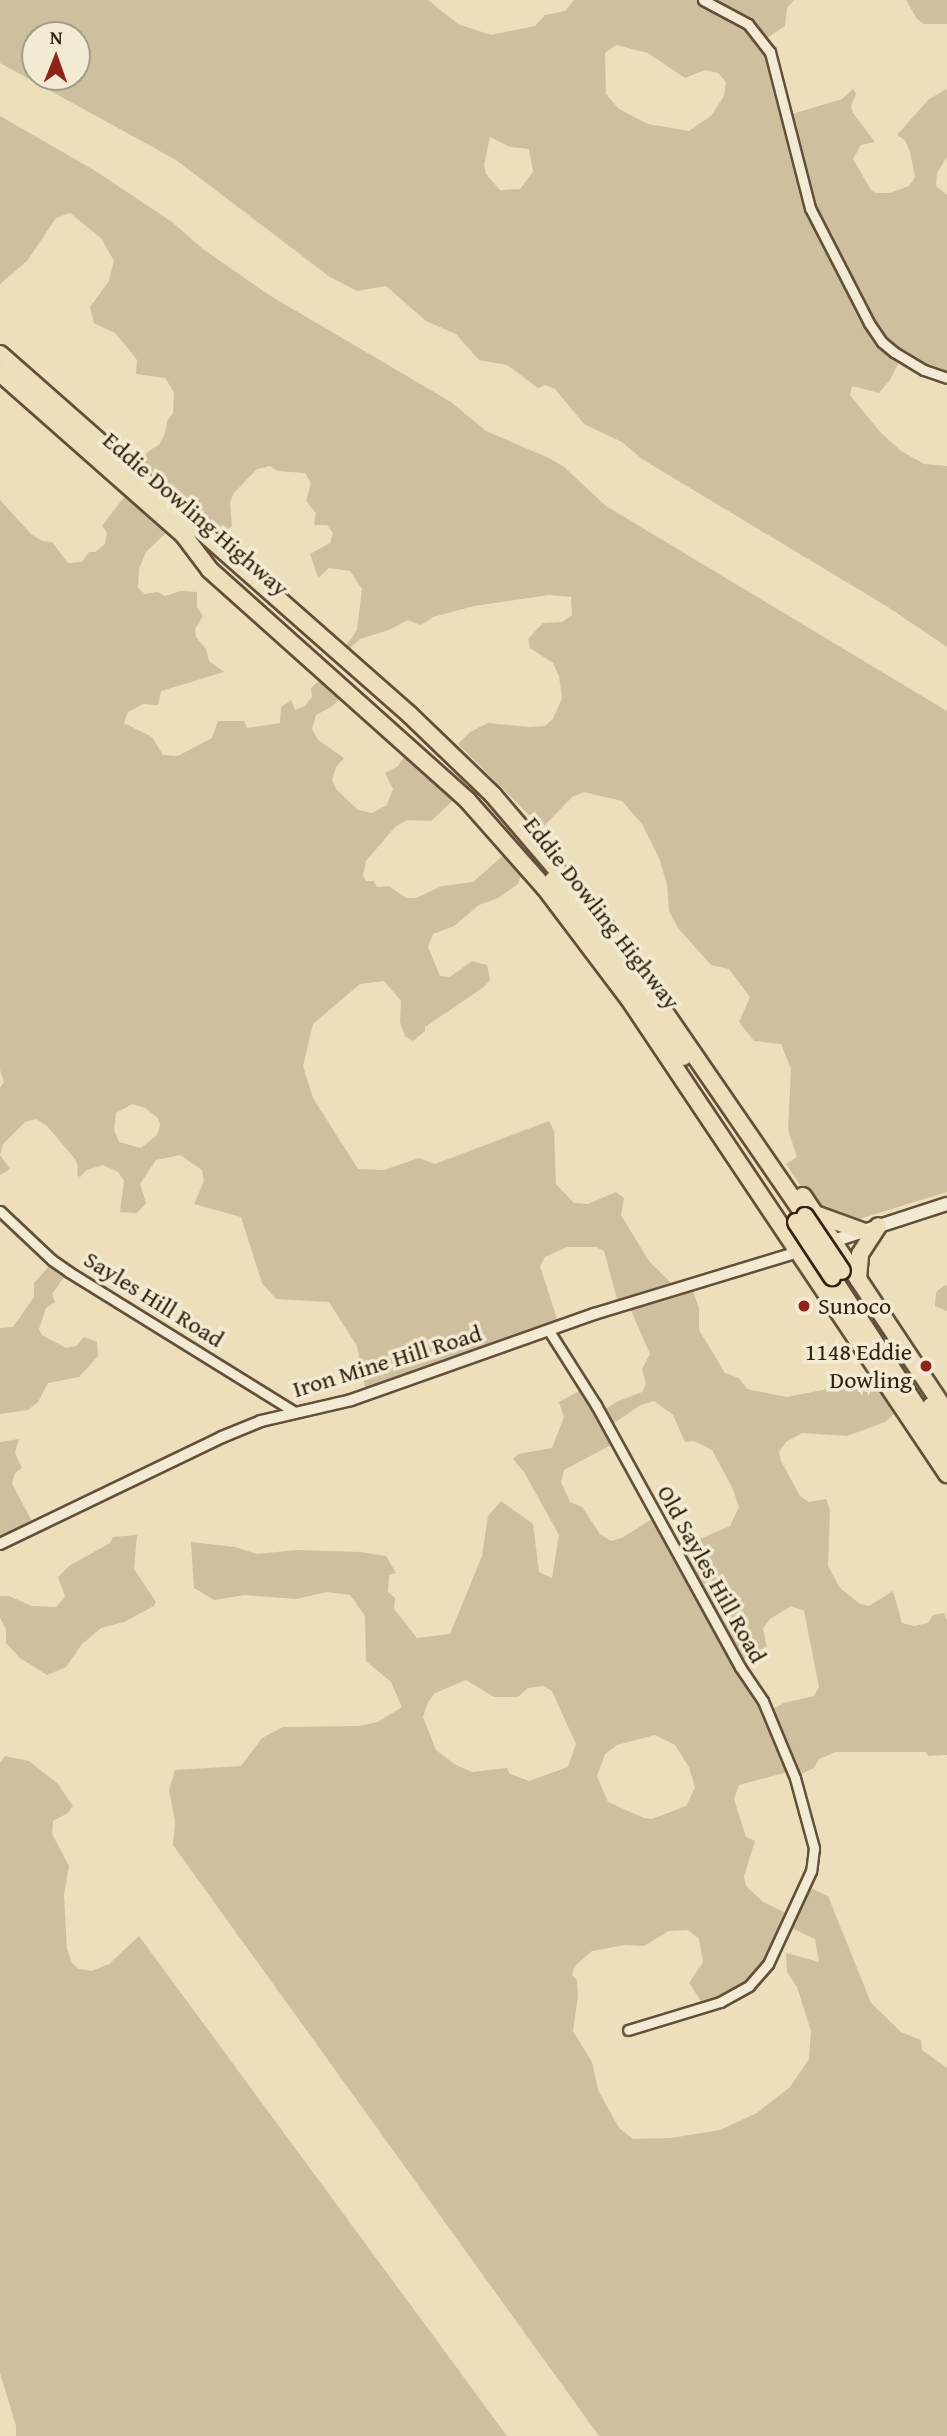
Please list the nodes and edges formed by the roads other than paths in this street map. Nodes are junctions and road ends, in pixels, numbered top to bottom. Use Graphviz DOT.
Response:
graph roads {
  1 [pos="703,0"];
  2 [pos="0,354"];
  3 [pos="0,373"];
  4 [pos="947,378"];
  5 [pos="186,528"];
  6 [pos="947,1204"];
  7 [pos="0,1211"];
  8 [pos="805,1217"];
  9 [pos="878,1226"];
  10 [pos="862,1231"];
  11 [pos="833,1241"];
  12 [pos="799,1252"];
  13 [pos="837,1274"];
  14 [pos="858,1279"];
  15 [pos="549,1331"];
  16 [pos="295,1412"];
  17 [pos="947,1413"];
  18 [pos="947,1430"];
  19 [pos="947,1453"];
  20 [pos="947,1474"];
  21 [pos="0,1544"];
  22 [pos="628,2030"];
  1 -- 4 [label="street"];
  2 -- 5 [label="highway, Eddie Dowling Highway"];
  3 -- 5 [label="highway, Eddie Dowling Highway"];
  5 -- 8 [label="highway, Eddie Dowling Highway"];
  5 -- 12 [label="highway"];
  6 -- 9 [label="main road"];
  7 -- 16 [label="street, Sayles Hill Road"];
  8 -- 10 [label="highway"];
  8 -- 11 [label="highway"];
  8 -- 13 [label="highway, Eddie Dowling Highway, bridge"];
  9 -- 10 [label="main road"];
  9 -- 14 [label="highway"];
  10 -- 11 [label="main road"];
  11 -- 12 [label="street"];
  11 -- 14 [label="highway"];
  12 -- 15 [label="street, Iron Mine Hill Road"];
  12 -- 20 [label="highway"];
  13 -- 18 [label="highway, Eddie Dowling Highway"];
  13 -- 19 [label="highway, Eddie Dowling Highway"];
  14 -- 17 [label="highway"];
  15 -- 16 [label="street, Iron Mine Hill Road"];
  15 -- 22 [label="street, Old Sayles Hill Road"];
  16 -- 21 [label="street, Iron Mine Hill Road"];
}
